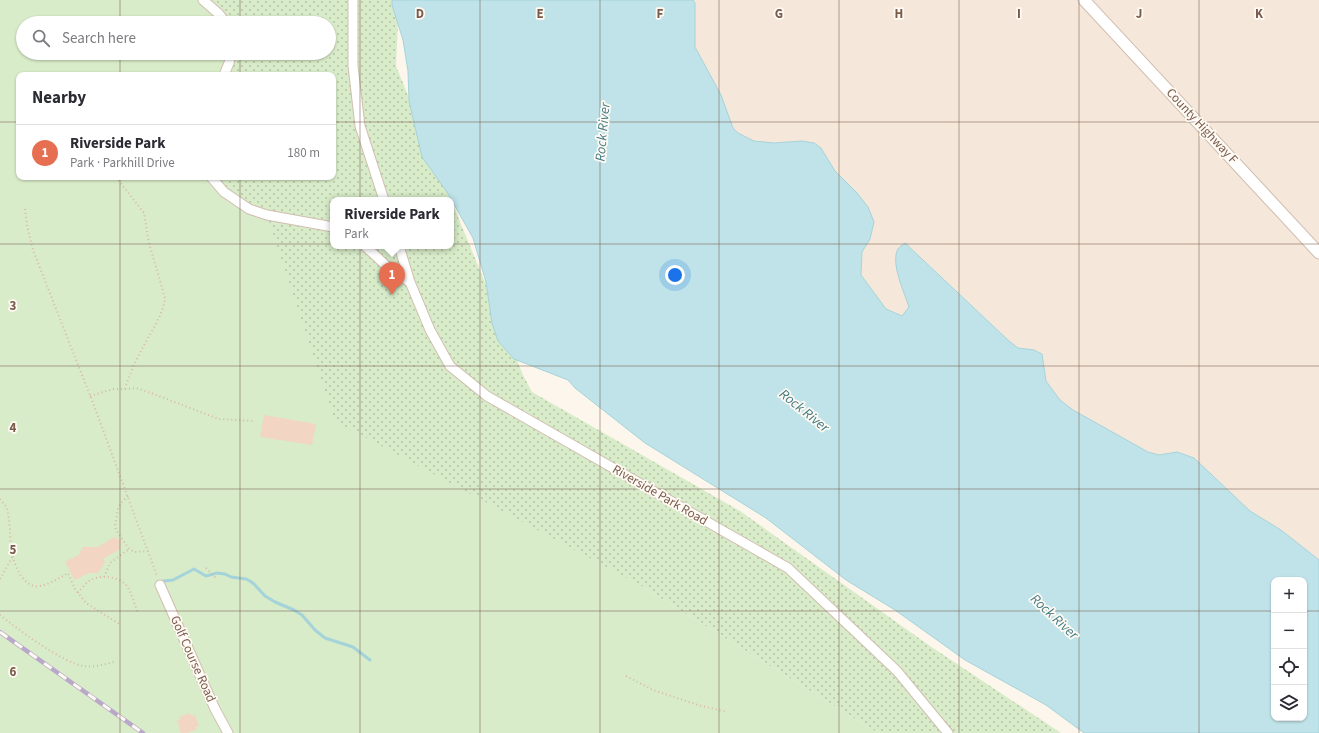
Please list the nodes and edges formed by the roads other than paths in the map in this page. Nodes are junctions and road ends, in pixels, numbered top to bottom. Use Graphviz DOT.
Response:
graph roads {
  1 [pos="203,0"];
  2 [pos="353,0"];
  3 [pos="1084,0"];
  4 [pos="221,16"];
  5 [pos="230,60"];
  6 [pos="225,72"];
  7 [pos="214,180"];
  8 [pos="383,197"];
  9 [pos="330,226"];
  10 [pos="368,249"];
  11 [pos="400,249"];
  12 [pos="1319,253"];
  13 [pos="410,282"];
  14 [pos="160,585"];
  15 [pos="228,733"];
  16 [pos="948,733"];
  1 -- 4 [label="street"];
  2 -- 8 [label="street"];
  3 -- 12 [label="street, County Highway F"];
  5 -- 6 [label="street"];
  7 -- 9 [label="street"];
  10 -- 13 [label="street"];
  11 -- 13 [label="street, Riverside Park Road"];
  13 -- 16 [label="street, Riverside Park Road"];
  14 -- 15 [label="street, Golf Course Road"];
}
